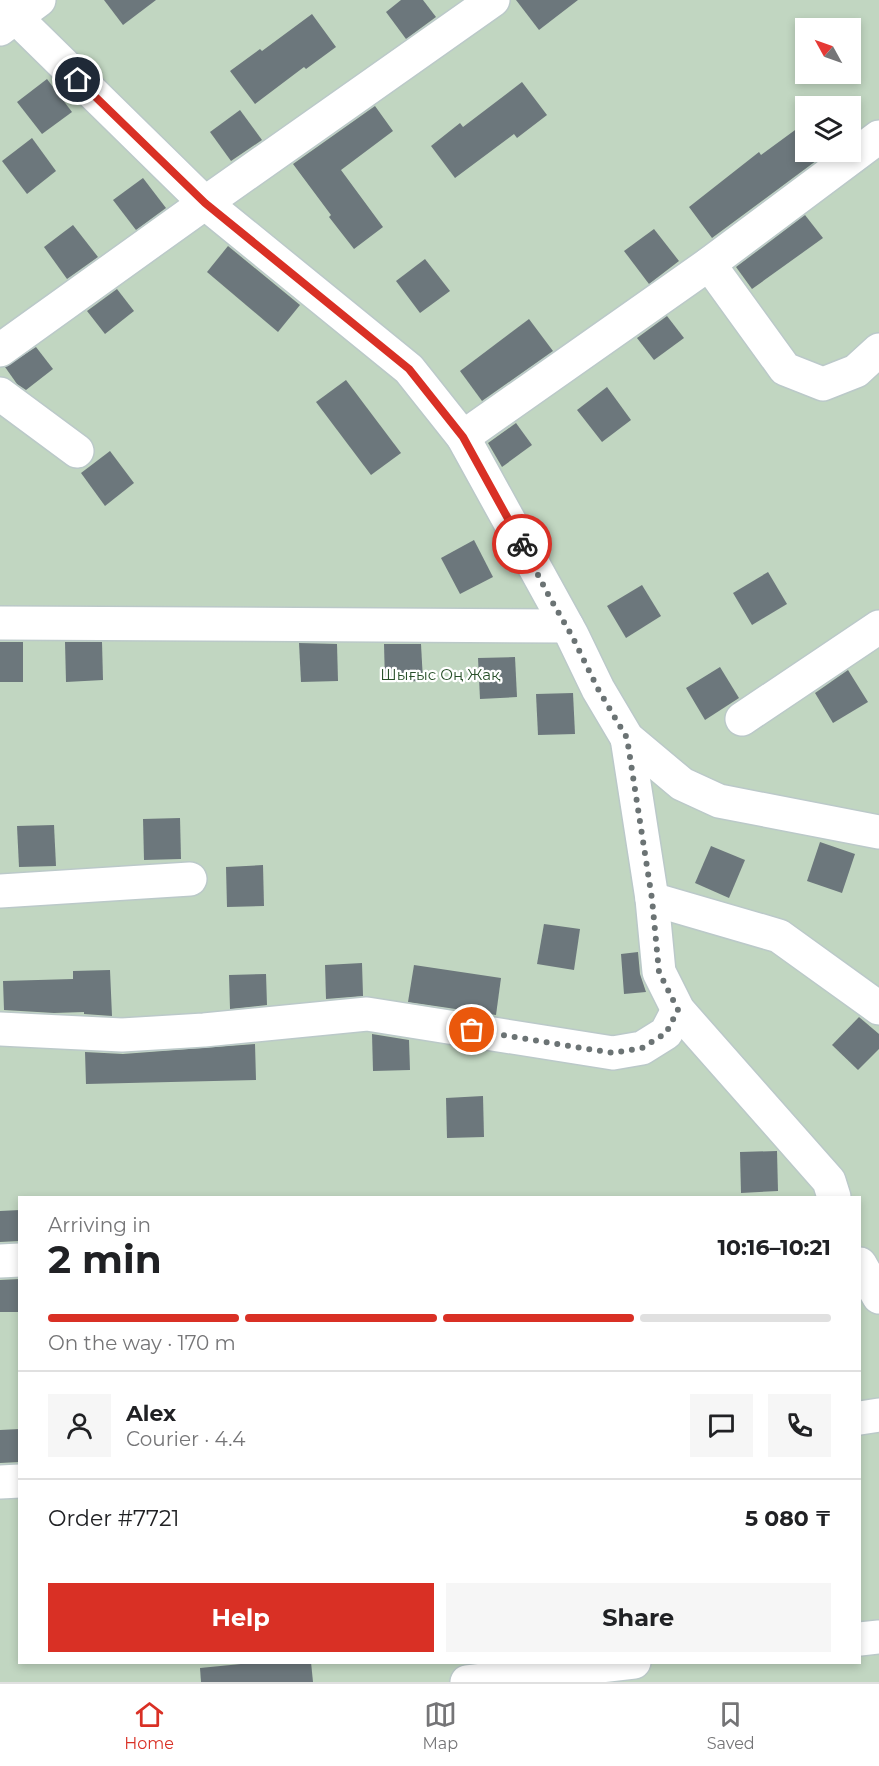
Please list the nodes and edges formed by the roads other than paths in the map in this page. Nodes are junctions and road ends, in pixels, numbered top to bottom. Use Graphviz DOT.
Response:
graph roads {
  1 [pos="493,0"];
  2 [pos="13,12"];
  3 [pos="879,137"];
  4 [pos="205,203"];
  5 [pos="709,264"];
  6 [pos="0,350"];
  7 [pos="879,350"];
  8 [pos="0,394"];
  9 [pos="463,437"];
  10 [pos="77,451"];
  11 [pos="0,623"];
  12 [pos="567,626"];
  13 [pos="879,627"];
  14 [pos="742,719"];
  15 [pos="627,738"];
  16 [pos="879,832"];
  17 [pos="190,879"];
  18 [pos="0,891"];
  19 [pos="652,899"];
  20 [pos="879,1008"];
  21 [pos="678,1010"];
  22 [pos="0,1029"];
  23 [pos="834,1196"];
  24 [pos="18,1260"];
  25 [pos="0,1261"];
  26 [pos="861,1266"];
  27 [pos="879,1298"];
  28 [pos="879,1415"];
  29 [pos="861,1418"];
  30 [pos="18,1481"];
  31 [pos="0,1482"];
  32 [pos="879,1637"];
  33 [pos="861,1639"];
  34 [pos="617,1664"];
  35 [pos="467,1682"];
  1 -- 4 [label="street"];
  2 -- 4 [label="street"];
  3 -- 5 [label="street"];
  4 -- 6 [label="street"];
  4 -- 9 [label="street"];
  5 -- 7 [label="street"];
  5 -- 9 [label="street"];
  8 -- 10 [label="street"];
  9 -- 12 [label="street"];
  11 -- 12 [label="street"];
  12 -- 15 [label="street"];
  13 -- 14 [label="street"];
  15 -- 16 [label="street"];
  15 -- 19 [label="street"];
  17 -- 18 [label="street"];
  19 -- 20 [label="street"];
  19 -- 21 [label="street"];
  21 -- 22 [label="street"];
  21 -- 23 [label="street"];
  24 -- 25 [label="street"];
  26 -- 27 [label="street"];
  28 -- 29 [label="street"];
  30 -- 31 [label="street"];
  32 -- 33 [label="street"];
  34 -- 35 [label="street"];
}
